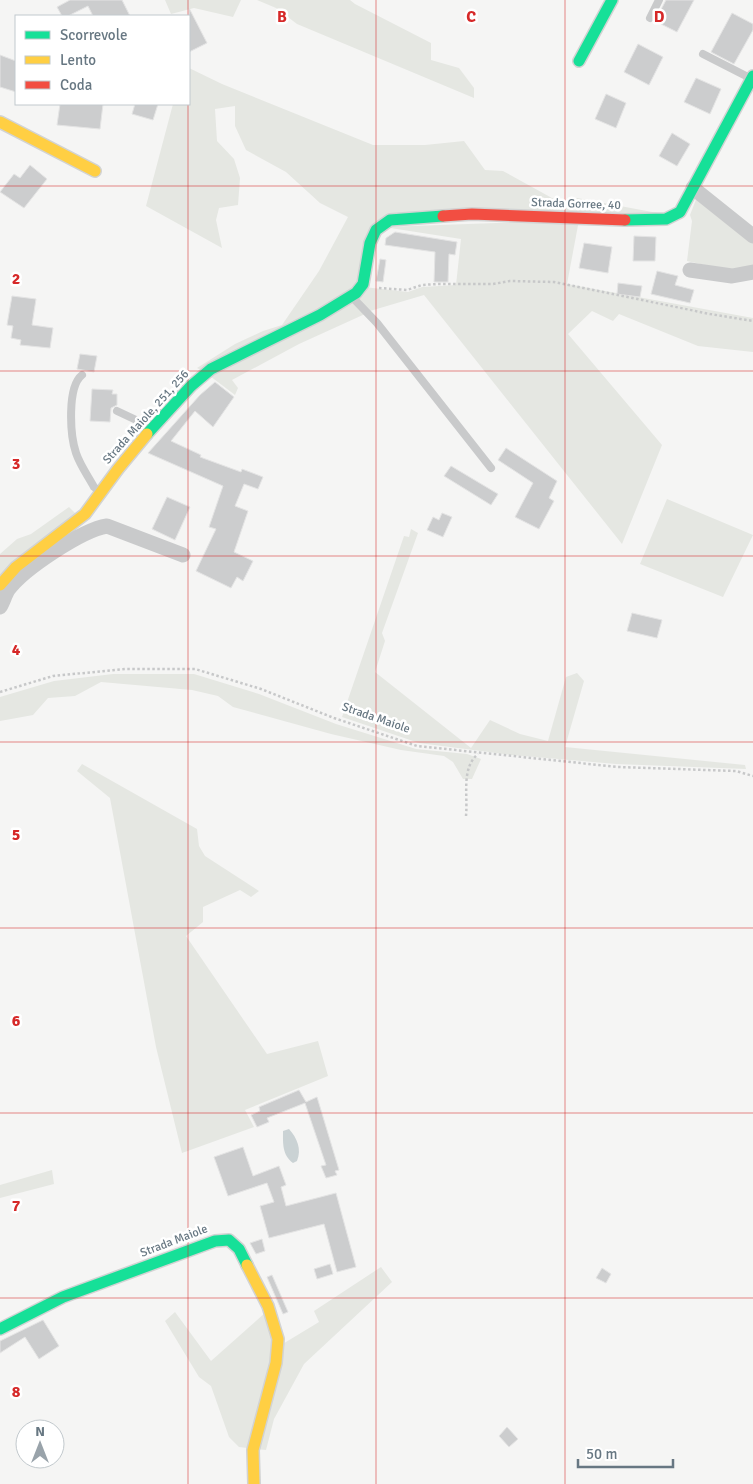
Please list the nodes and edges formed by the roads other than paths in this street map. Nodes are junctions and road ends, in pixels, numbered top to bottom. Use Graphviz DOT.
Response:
graph roads {
  1 [pos="612,0"];
  2 [pos="659,0"];
  3 [pos="650,18"];
  4 [pos="704,54"];
  5 [pos="579,61"];
  6 [pos="752,78"];
  7 [pos="0,122"];
  8 [pos="95,171"];
  9 [pos="693,188"];
  10 [pos="753,236"];
  11 [pos="690,270"];
  12 [pos="753,272"];
  13 [pos="363,284"];
  14 [pos="352,296"];
  15 [pos="82,375"];
  16 [pos="117,411"];
  17 [pos="153,428"];
  18 [pos="491,468"];
  19 [pos="101,492"];
  20 [pos="183,555"];
  21 [pos="0,585"];
  22 [pos="0,608"];
  23 [pos="0,1328"];
  24 [pos="254,1484"];
  1 -- 5 [label="street"];
  2 -- 3 [label="lane"];
  4 -- 6 [label="lane"];
  6 -- 9 [label="street, Strada Gorree, 40"];
  7 -- 8 [label="street"];
  9 -- 10 [label="street"];
  9 -- 13 [label="street, Strada Gorree, 40"];
  11 -- 12 [label="street"];
  13 -- 14 [label="street, Strada Maiole, 251, 256"];
  14 -- 17 [label="street, Strada Maiole, 251, 256"];
  14 -- 18 [label="lane"];
  15 -- 19 [label="lane"];
  16 -- 17 [label="lane"];
  17 -- 19 [label="street, Strada Maiole, 251, 256"];
  19 -- 21 [label="street, Strada Maiole, 251, 256"];
  20 -- 22 [label="street"];
  23 -- 24 [label="street, Strada Maiole"];
}
